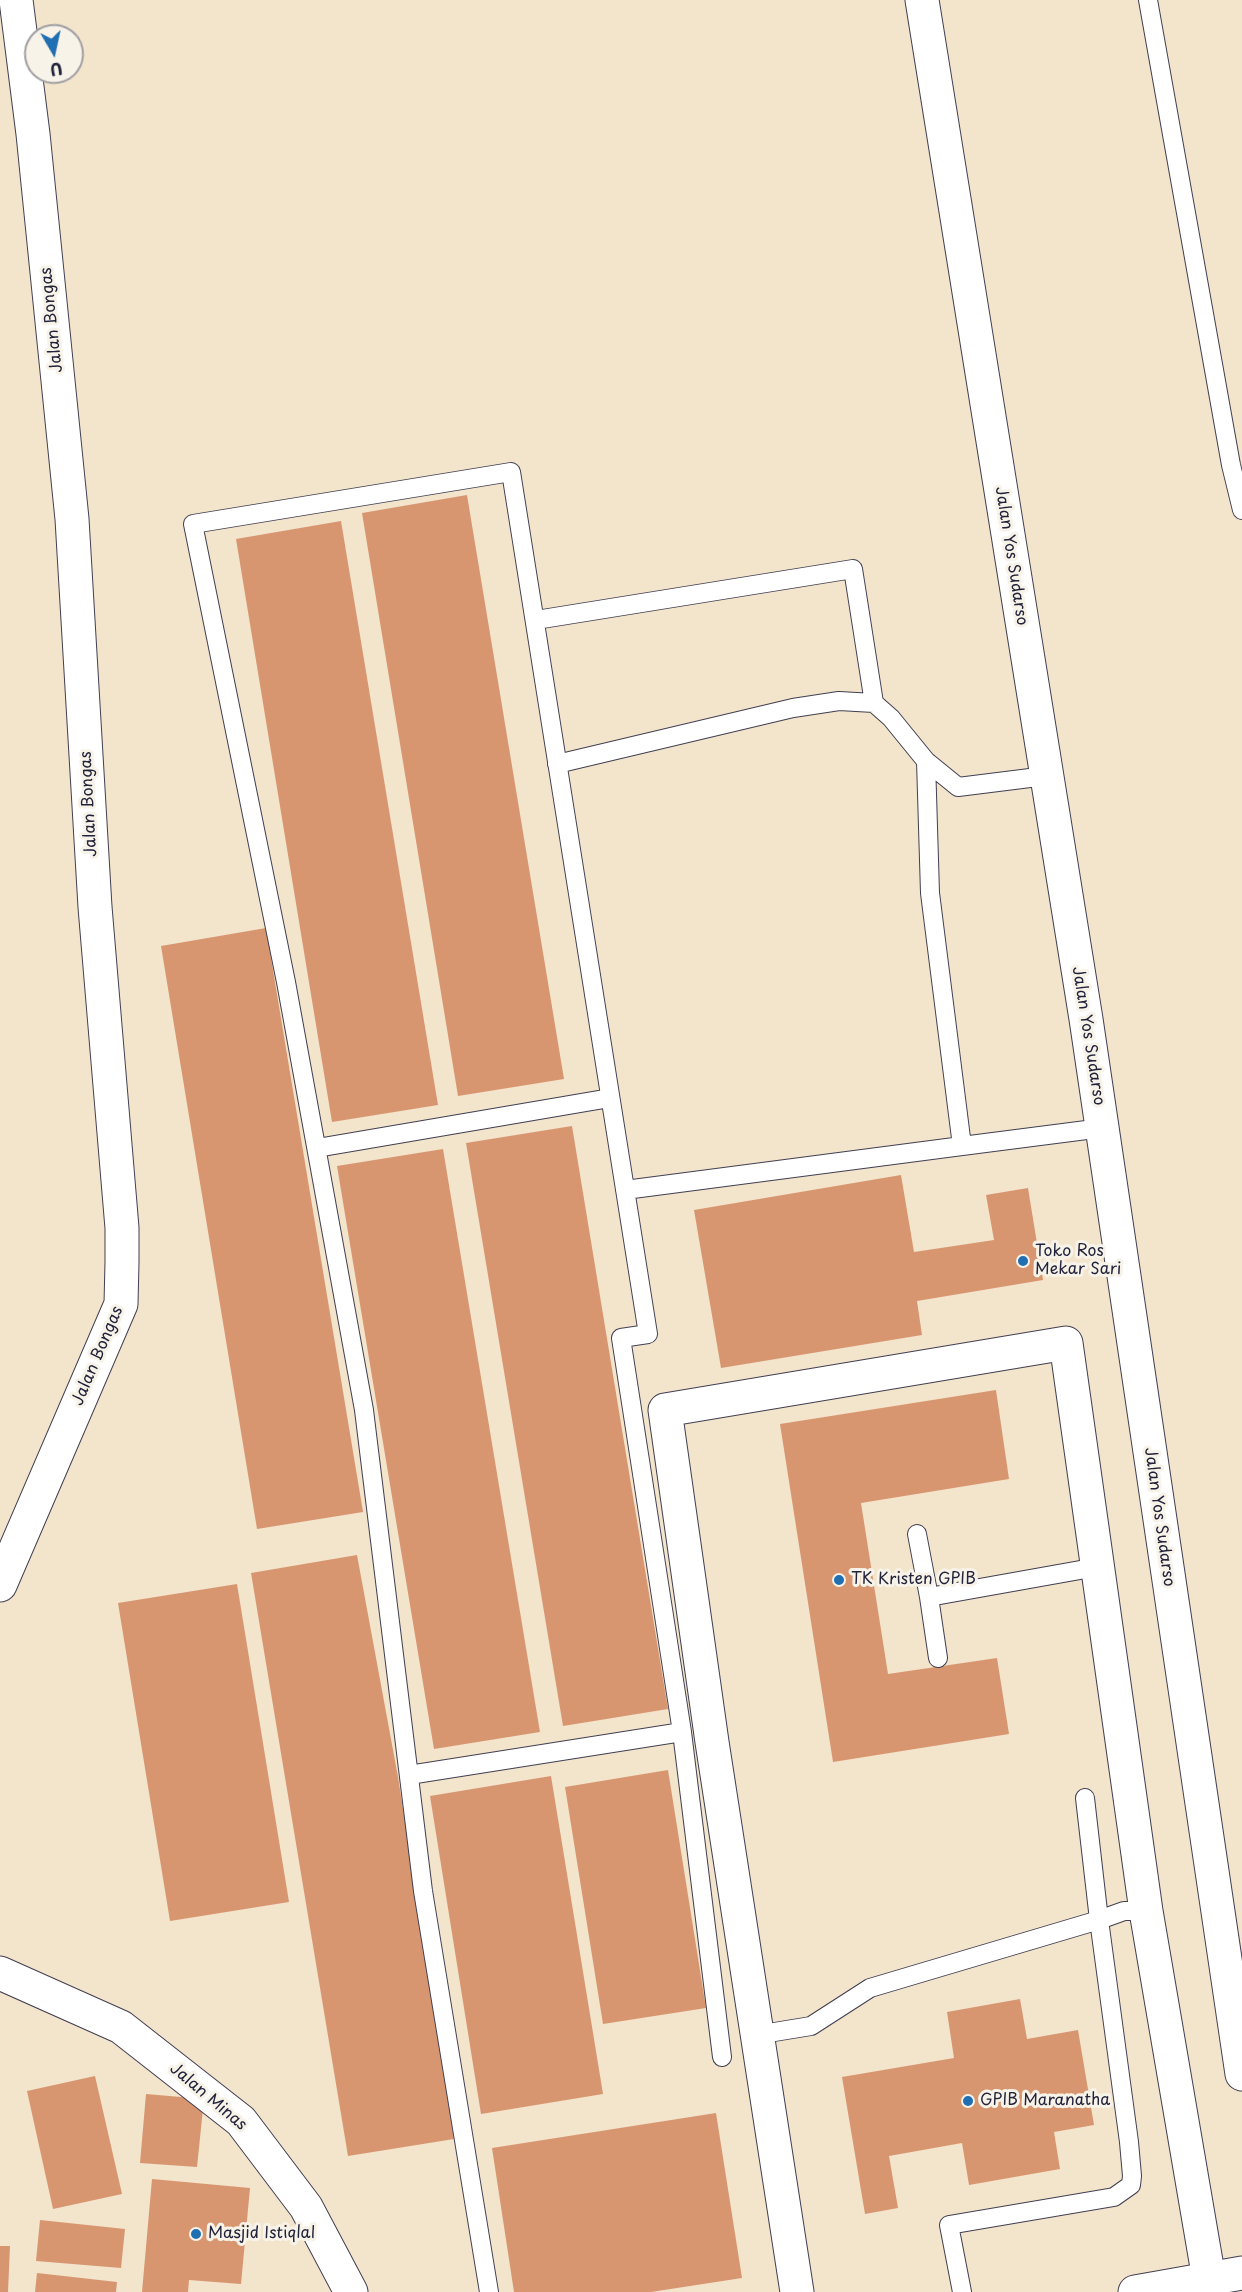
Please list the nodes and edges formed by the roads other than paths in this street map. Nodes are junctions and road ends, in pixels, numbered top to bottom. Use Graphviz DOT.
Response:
graph roads {
  1 [pos="16,0"];
  2 [pos="922,0"];
  3 [pos="1148,0"];
  4 [pos="1237,465"];
  5 [pos="1242,510"];
  6 [pos="536,620"];
  7 [pos="874,703"];
  8 [pos="926,761"];
  9 [pos="557,764"];
  10 [pos="1046,776"];
  11 [pos="610,1098"];
  12 [pos="1102,1128"];
  13 [pos="962,1146"];
  14 [pos="317,1148"];
  15 [pos="625,1190"];
  16 [pos="917,1534"];
  17 [pos="1097,1568"];
  18 [pos="0,1585"];
  19 [pos="928,1598"];
  20 [pos="938,1658"];
  21 [pos="682,1732"];
  22 [pos="410,1775"];
  23 [pos="1085,1797"];
  24 [pos="1146,1911"];
  25 [pos="1099,1920"];
  26 [pos="0,1973"];
  27 [pos="756,2035"];
  28 [pos="722,2057"];
  29 [pos="1242,2074"];
  30 [pos="1242,2273"];
  31 [pos="1209,2279"];
  32 [pos="351,2292"];
  33 [pos="489,2292"];
  34 [pos="797,2292"];
  35 [pos="962,2292"];
  36 [pos="1135,2292"];
  1 -- 18 [label="street, Jalan Bongas"];
  2 -- 10 [label="street, Jalan Yos Sudarso"];
  3 -- 4 [label="lane"];
  4 -- 5 [label="lane"];
  6 -- 7 [label="lane"];
  6 -- 9 [label="lane"];
  6 -- 14 [label="lane"];
  7 -- 8 [label="lane"];
  7 -- 9 [label="lane"];
  8 -- 10 [label="lane"];
  8 -- 13 [label="lane"];
  9 -- 11 [label="lane"];
  10 -- 12 [label="street, Jalan Yos Sudarso"];
  11 -- 14 [label="lane"];
  11 -- 15 [label="lane"];
  12 -- 13 [label="lane"];
  12 -- 29 [label="street, Jalan Yos Sudarso"];
  13 -- 15 [label="lane"];
  14 -- 22 [label="lane"];
  15 -- 21 [label="lane"];
  16 -- 19 [label="lane"];
  17 -- 19 [label="lane"];
  17 -- 24 [label="street"];
  17 -- 27 [label="street"];
  19 -- 20 [label="lane"];
  21 -- 22 [label="lane"];
  21 -- 28 [label="lane"];
  22 -- 33 [label="lane"];
  23 -- 25 [label="lane"];
  24 -- 25 [label="lane"];
  24 -- 31 [label="street"];
  25 -- 27 [label="lane"];
  25 -- 35 [label="lane"];
  26 -- 32 [label="street, Jalan Minas"];
  27 -- 34 [label="street"];
  30 -- 31 [label="street"];
  31 -- 36 [label="street"];
}
